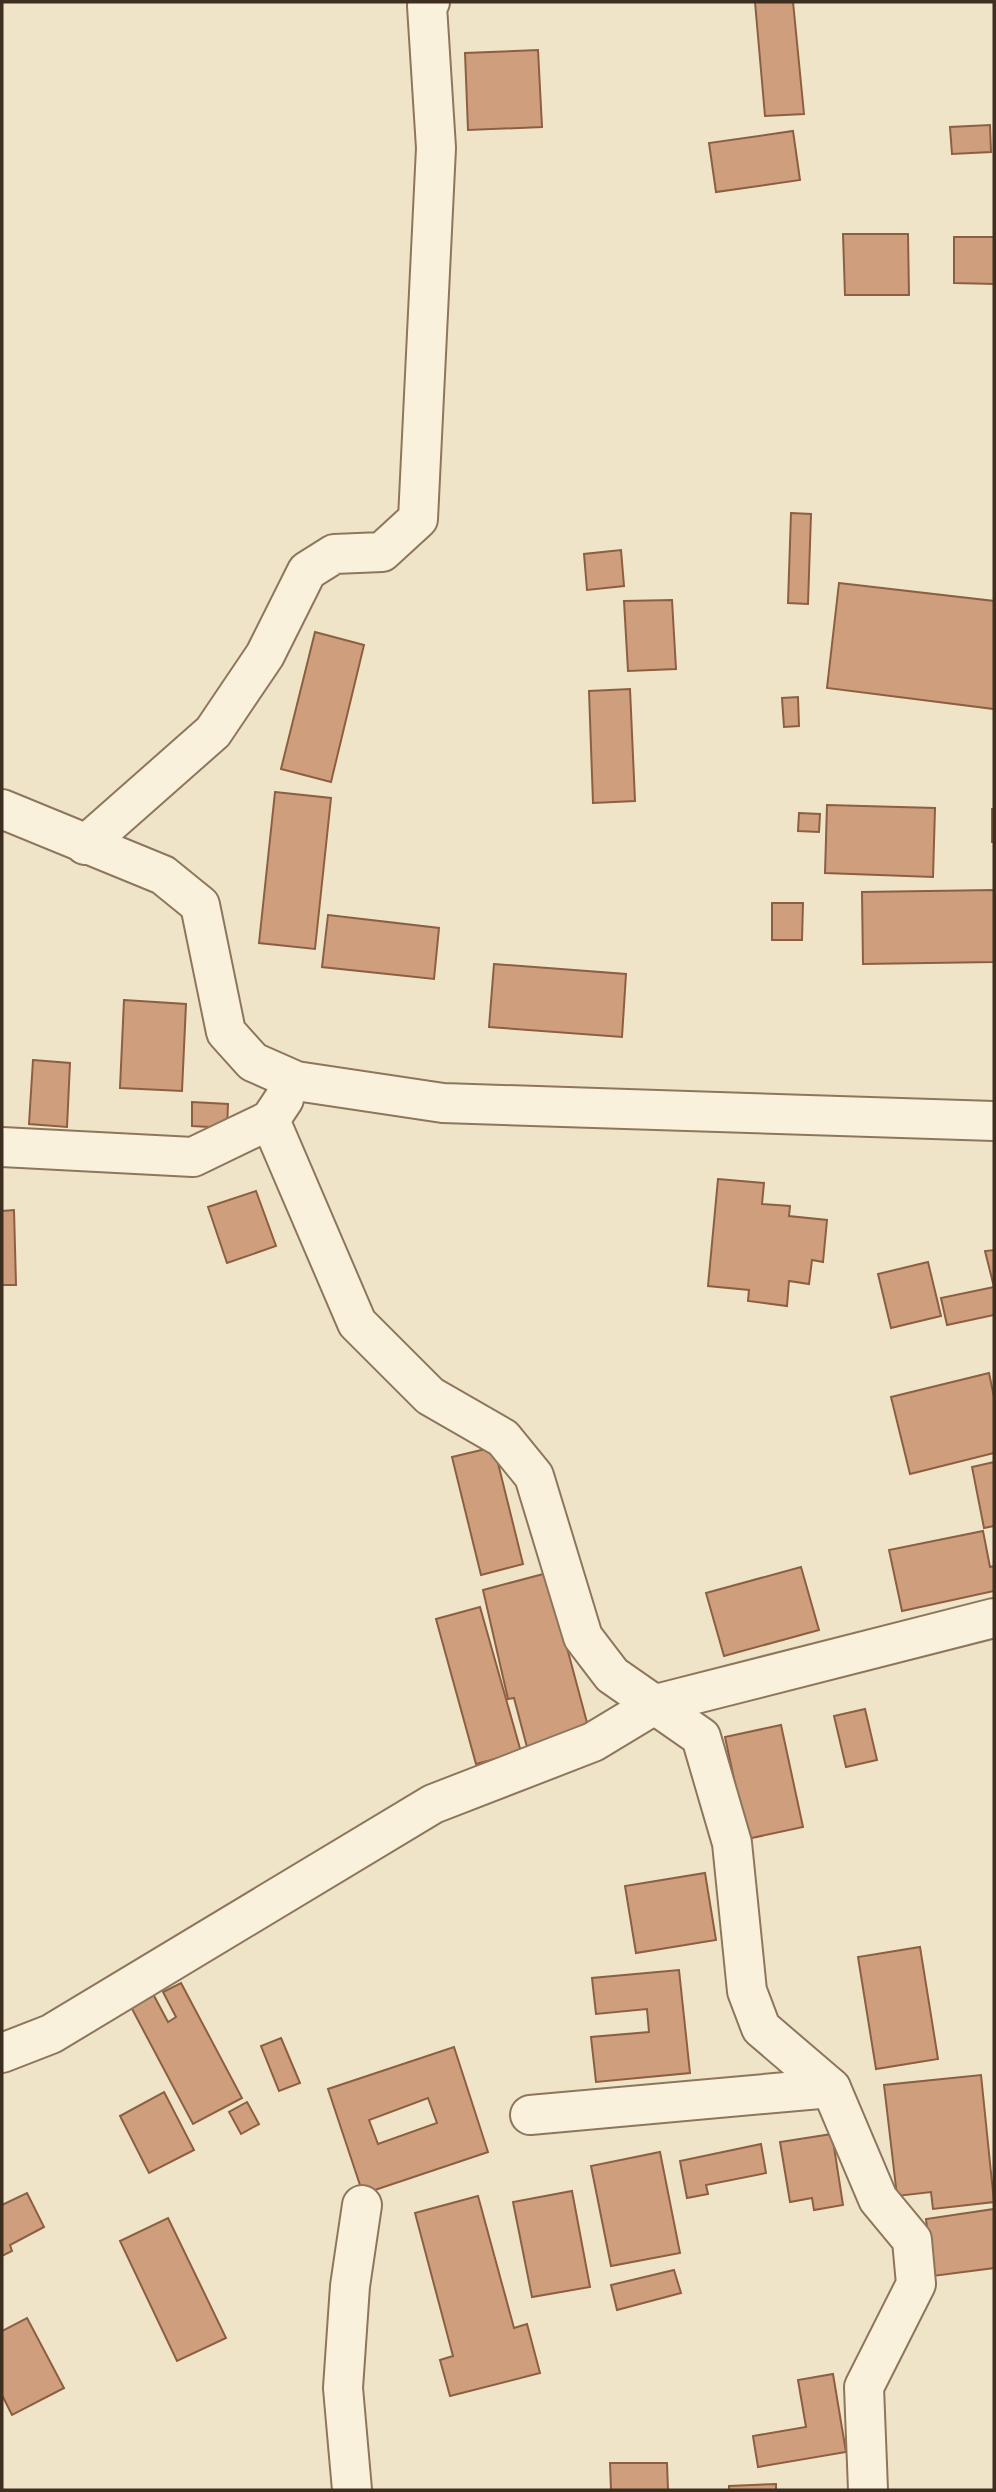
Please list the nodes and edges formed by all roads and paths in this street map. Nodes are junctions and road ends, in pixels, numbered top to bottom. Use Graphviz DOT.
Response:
graph roads {
  1 [pos="430,2"];
  2 [pos="2,809"];
  3 [pos="85,845"];
  4 [pos="296,1082"];
  5 [pos="270,1121"];
  6 [pos="994,1121"];
  7 [pos="2,1147"];
  8 [pos="994,1618"];
  9 [pos="763,1677"];
  10 [pos="656,1704"];
  11 [pos="701,1737"];
  12 [pos="2,2053"];
  13 [pos="831,2088"];
  14 [pos="530,2115"];
  15 [pos="362,2205"];
  16 [pos="352,2490"];
  17 [pos="868,2490"];
  1 -- 3 [label="street"];
  2 -- 3 [label="street"];
  3 -- 4 [label="street"];
  4 -- 5 [label="street"];
  4 -- 6 [label="street"];
  5 -- 7 [label="street"];
  5 -- 10 [label="street"];
  8 -- 9 [label="street"];
  9 -- 10 [label="street"];
  9 -- 11 [label="street"];
  10 -- 11 [label="street"];
  10 -- 12 [label="street"];
  11 -- 13 [label="street"];
  13 -- 14 [label="street"];
  13 -- 17 [label="street"];
  15 -- 16 [label="street"];
}
